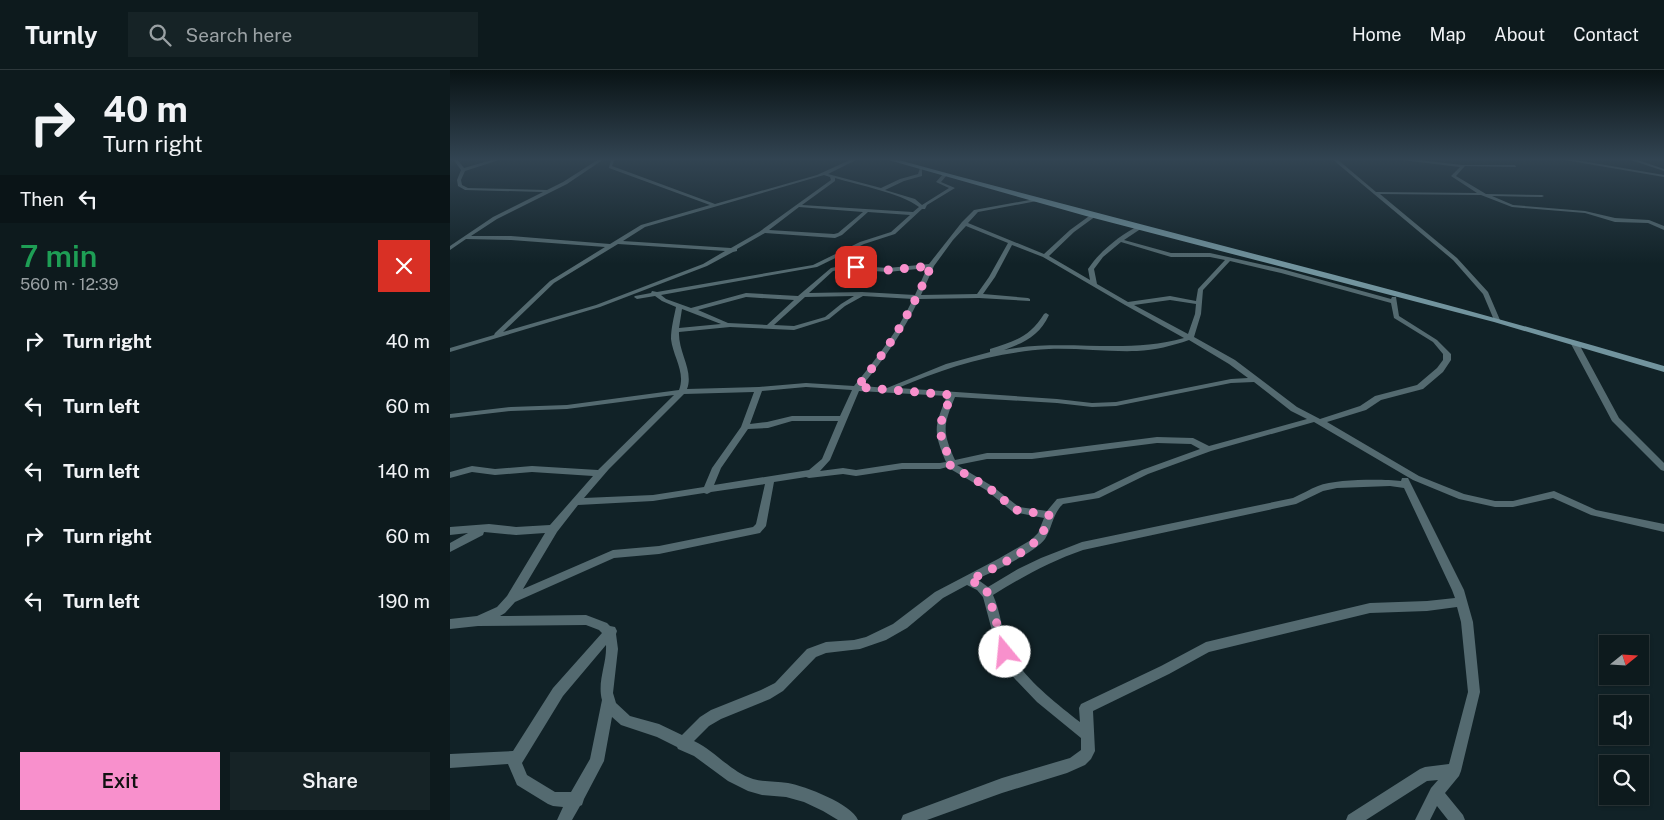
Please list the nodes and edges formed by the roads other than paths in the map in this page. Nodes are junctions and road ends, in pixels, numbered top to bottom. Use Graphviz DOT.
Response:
graph roads {
  1 [pos="542,194"];
  2 [pos="683,194"];
  3 [pos="752,194"];
  4 [pos="814,194"];
  5 [pos="894,194"];
  6 [pos="942,194"];
  7 [pos="1013,194"];
  8 [pos="1375,194"];
  9 [pos="1484,194"];
  10 [pos="1542,196"];
  11 [pos="1035,200"];
  12 [pos="713,205"];
  13 [pos="798,206"];
  14 [pos="922,208"];
  15 [pos="868,210"];
  16 [pos="913,214"];
  17 [pos="1094,215"];
  18 [pos="964,223"];
  19 [pos="1140,227"];
  20 [pos="1664,228"];
  21 [pos="763,231"];
  22 [pos="467,238"];
  23 [pos="1120,240"];
  24 [pos="1011,242"];
  25 [pos="613,244"];
  26 [pos="450,248"];
  27 [pos="735,250"];
  28 [pos="1045,256"];
  29 [pos="1228,260"];
  30 [pos="931,266"];
  31 [pos="1094,283"];
  32 [pos="647,289"];
  33 [pos="1394,293"];
  34 [pos="655,294"];
  35 [pos="862,294"];
  36 [pos="979,296"];
  37 [pos="802,297"];
  38 [pos="918,297"];
  39 [pos="1028,300"];
  40 [pos="613,301"];
  41 [pos="1394,302"];
  42 [pos="1198,303"];
  43 [pos="1127,304"];
  44 [pos="680,305"];
  45 [pos="692,310"];
  46 [pos="1046,315"];
  47 [pos="1497,320"];
  48 [pos="730,325"];
  49 [pos="769,326"];
  50 [pos="676,330"];
  51 [pos="1190,338"];
  52 [pos="491,339"];
  53 [pos="1575,344"];
  54 [pos="450,350"];
  55 [pos="957,362"];
  56 [pos="1235,365"];
  57 [pos="1664,369"];
  58 [pos="1253,380"];
  59 [pos="1231,381"];
  60 [pos="857,387"];
  61 [pos="758,390"];
  62 [pos="887,390"];
  63 [pos="682,392"];
  64 [pos="952,395"];
  65 [pos="450,416"];
  66 [pos="842,419"];
  67 [pos="1319,420"];
  68 [pos="745,427"];
  69 [pos="1208,449"];
  70 [pos="951,464"];
  71 [pos="1400,468"];
  72 [pos="1664,468"];
  73 [pos="601,473"];
  74 [pos="450,474"];
  75 [pos="805,476"];
  76 [pos="770,481"];
  77 [pos="1408,485"];
  78 [pos="707,491"];
  79 [pos="572,504"];
  80 [pos="1049,515"];
  81 [pos="1664,528"];
  82 [pos="484,529"];
  83 [pos="553,529"];
  84 [pos="450,531"];
  85 [pos="450,548"];
  86 [pos="969,581"];
  87 [pos="988,593"];
  88 [pos="511,599"];
  89 [pos="1461,602"];
  90 [pos="478,621"];
  91 [pos="450,624"];
  92 [pos="611,631"];
  93 [pos="608,701"];
  94 [pos="1087,735"];
  95 [pos="683,744"];
  96 [pos="450,761"];
  97 [pos="516,761"];
  98 [pos="1454,771"];
  99 [pos="1436,793"];
  100 [pos="577,800"];
  101 [pos="564,820"];
  102 [pos="851,820"];
  103 [pos="908,820"];
  104 [pos="1353,820"];
  105 [pos="1422,820"];
  106 [pos="1458,820"];
  1 -- 22 [label="street"];
  2 -- 12 [label="street"];
  3 -- 12 [label="street"];
  4 -- 13 [label="street"];
  5 -- 14 [label="street"];
  6 -- 14 [label="street"];
  7 -- 11 [label="street"];
  8 -- 47 [label="street"];
  9 -- 10 [label="street"];
  9 -- 20 [label="street"];
  11 -- 17 [label="street"];
  11 -- 18 [label="street"];
  12 -- 25 [label="street"];
  13 -- 15 [label="street"];
  13 -- 21 [label="street"];
  14 -- 16 [label="street"];
  15 -- 16 [label="street"];
  15 -- 21 [label="street"];
  16 -- 34 [label="street"];
  17 -- 19 [label="street"];
  17 -- 28 [label="street"];
  18 -- 24 [label="street"];
  18 -- 30 [label="street"];
  19 -- 23 [label="street"];
  19 -- 33 [label="street"];
  21 -- 27 [label="street"];
  22 -- 25 [label="street"];
  22 -- 26 [label="street"];
  23 -- 29 [label="street"];
  23 -- 31 [label="street"];
  24 -- 28 [label="street"];
  24 -- 36 [label="street"];
  25 -- 27 [label="street"];
  25 -- 52 [label="street"];
  27 -- 32 [label="street"];
  28 -- 31 [label="street"];
  29 -- 41 [label="street"];
  29 -- 42 [label="street"];
  30 -- 37 [label="street"];
  30 -- 38 [label="street"];
  31 -- 43 [label="street"];
  32 -- 34 [label="street"];
  32 -- 40 [label="street"];
  33 -- 41 [label="street"];
  33 -- 47 [label="street"];
  34 -- 40 [label="street"];
  34 -- 44 [label="street"];
  35 -- 37 [label="street"];
  35 -- 38 [label="street"];
  35 -- 49 [label="street"];
  36 -- 38 [label="street"];
  36 -- 39 [label="street"];
  37 -- 45 [label="street"];
  37 -- 49 [label="street"];
  38 -- 60 [label="street"];
  40 -- 52 [label="street"];
  41 -- 67 [label="street"];
  42 -- 43 [label="street"];
  42 -- 51 [label="street"];
  43 -- 51 [label="street"];
  44 -- 45 [label="street"];
  44 -- 50 [label="street"];
  45 -- 48 [label="street"];
  46 -- 55 [label="street"];
  47 -- 53 [label="street"];
  48 -- 49 [label="street"];
  48 -- 50 [label="street"];
  50 -- 63 [label="street"];
  51 -- 55 [label="street"];
  51 -- 56 [label="street"];
  52 -- 54 [label="street"];
  53 -- 57 [label="street"];
  53 -- 72 [label="street"];
  55 -- 62 [label="street"];
  56 -- 58 [label="street"];
  56 -- 59 [label="street"];
  58 -- 59 [label="street"];
  58 -- 67 [label="street"];
  59 -- 64 [label="street"];
  60 -- 61 [label="street"];
  60 -- 62 [label="street"];
  60 -- 66 [label="street"];
  61 -- 63 [label="street"];
  61 -- 68 [label="street"];
  62 -- 64 [label="street"];
  63 -- 65 [label="street"];
  63 -- 73 [label="street"];
  64 -- 70 [label="street"];
  66 -- 68 [label="street"];
  66 -- 75 [label="street"];
  67 -- 69 [label="street"];
  67 -- 71 [label="street"];
  68 -- 78 [label="street"];
  69 -- 70 [label="street"];
  69 -- 80 [label="street"];
  70 -- 75 [label="street"];
  70 -- 80 [label="street"];
  71 -- 77 [label="street"];
  71 -- 81 [label="street"];
  73 -- 74 [label="street"];
  73 -- 79 [label="street"];
  75 -- 76 [label="street"];
  76 -- 78 [label="street"];
  76 -- 88 [label="street"];
  77 -- 87 [label="street"];
  77 -- 89 [label="street"];
  78 -- 79 [label="street"];
  79 -- 83 [label="street"];
  80 -- 86 [label="street"];
  82 -- 83 [label="street"];
  82 -- 84 [label="street"];
  82 -- 85 [label="street"];
  83 -- 88 [label="street"];
  86 -- 87 [label="street"];
  86 -- 95 [label="street"];
  87 -- 94 [label="street"];
  88 -- 90 [label="street"];
  89 -- 94 [label="street"];
  89 -- 98 [label="street"];
  90 -- 91 [label="street"];
  90 -- 92 [label="street"];
  92 -- 93 [label="street"];
  92 -- 97 [label="street"];
  93 -- 95 [label="street"];
  93 -- 100 [label="street"];
  94 -- 103 [label="street"];
  95 -- 102 [label="street"];
  96 -- 97 [label="street"];
  97 -- 100 [label="street"];
  98 -- 99 [label="street"];
  98 -- 104 [label="street"];
  99 -- 105 [label="street"];
  99 -- 106 [label="street"];
  100 -- 101 [label="street"];
}
